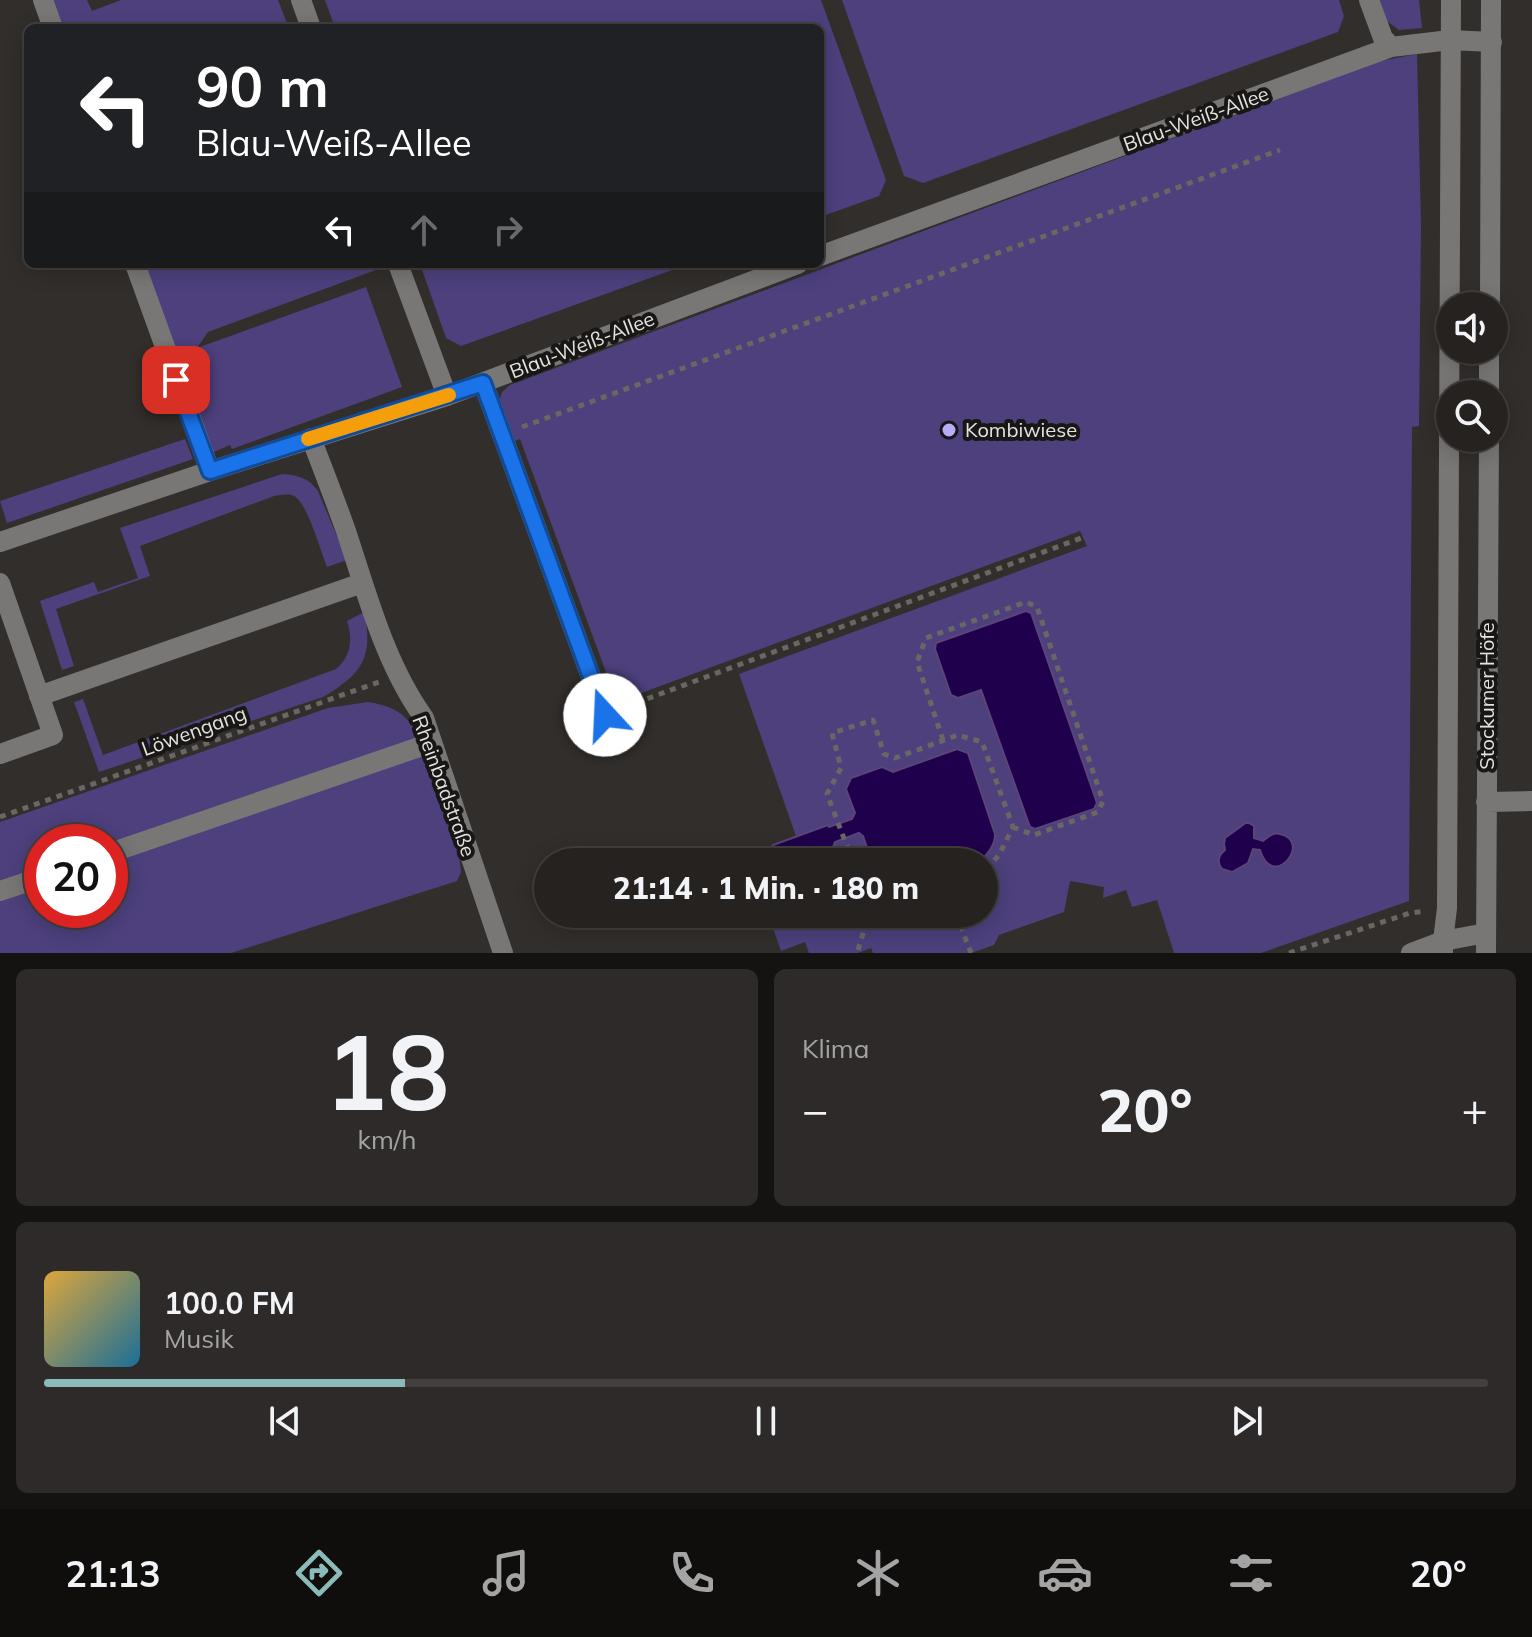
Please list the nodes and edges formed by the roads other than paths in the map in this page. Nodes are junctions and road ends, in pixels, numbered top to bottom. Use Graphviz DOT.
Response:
graph roads {
  1 [pos="43,0"];
  2 [pos="301,0"];
  3 [pos="1369,0"];
  4 [pos="1451,0"];
  5 [pos="1491,0"];
  6 [pos="52,24"];
  7 [pos="310,24"];
  8 [pos="1450,40"];
  9 [pos="1492,42"];
  10 [pos="1391,47"];
  11 [pos="824,255"];
  12 [pos="136,268"];
  13 [pos="399,268"];
  14 [pos="787,268"];
  15 [pos="1490,292"];
  16 [pos="483,383"];
  17 [pos="447,396"];
  18 [pos="311,438"];
  19 [pos="1489,452"];
  20 [pos="210,471"];
  21 [pos="0,542"];
  22 [pos="0,583"];
  23 [pos="362,583"];
  24 [pos="39,696"];
  25 [pos="605,715"];
  26 [pos="431,743"];
  27 [pos="0,754"];
  28 [pos="1532,801"];
  29 [pos="1486,802"];
  30 [pos="128,847"];
  31 [pos="24,883"];
  32 [pos="0,891"];
  33 [pos="1486,943"];
  34 [pos="1443,947"];
  35 [pos="503,953"];
  36 [pos="1411,953"];
  1 -- 6 [label="street"];
  2 -- 7 [label="street"];
  3 -- 10 [label="street"];
  4 -- 8 [label="street"];
  5 -- 9 [label="street"];
  8 -- 9 [label="street, Blau-Weiß-Allee"];
  8 -- 10 [label="street, Blau-Weiß-Allee"];
  8 -- 34 [label="street"];
  9 -- 15 [label="street"];
  10 -- 11 [label="street, Blau-Weiß-Allee"];
  12 -- 20 [label="street"];
  13 -- 17 [label="street"];
  14 -- 16 [label="street, Blau-Weiß-Allee"];
  16 -- 17 [label="street, Blau-Weiß-Allee"];
  16 -- 25 [label="street"];
  17 -- 18 [label="street, Blau-Weiß-Allee"];
  18 -- 20 [label="street, Blau-Weiß-Allee"];
  18 -- 23 [label="street, Rheinbadstraße"];
  19 -- 29 [label="street, Stockumer Höfe"];
  20 -- 21 [label="street, Blau-Weiß-Allee"];
  22 -- 24 [label="street"];
  23 -- 24 [label="street"];
  23 -- 26 [label="street, Rheinbadstraße"];
  24 -- 27 [label="street"];
  26 -- 30 [label="street"];
  26 -- 35 [label="street, Rheinbadstraße"];
  28 -- 29 [label="street"];
  29 -- 33 [label="street, Stockumer Höfe"];
  31 -- 32 [label="street"];
  33 -- 34 [label="street"];
  34 -- 36 [label="street"];
}
